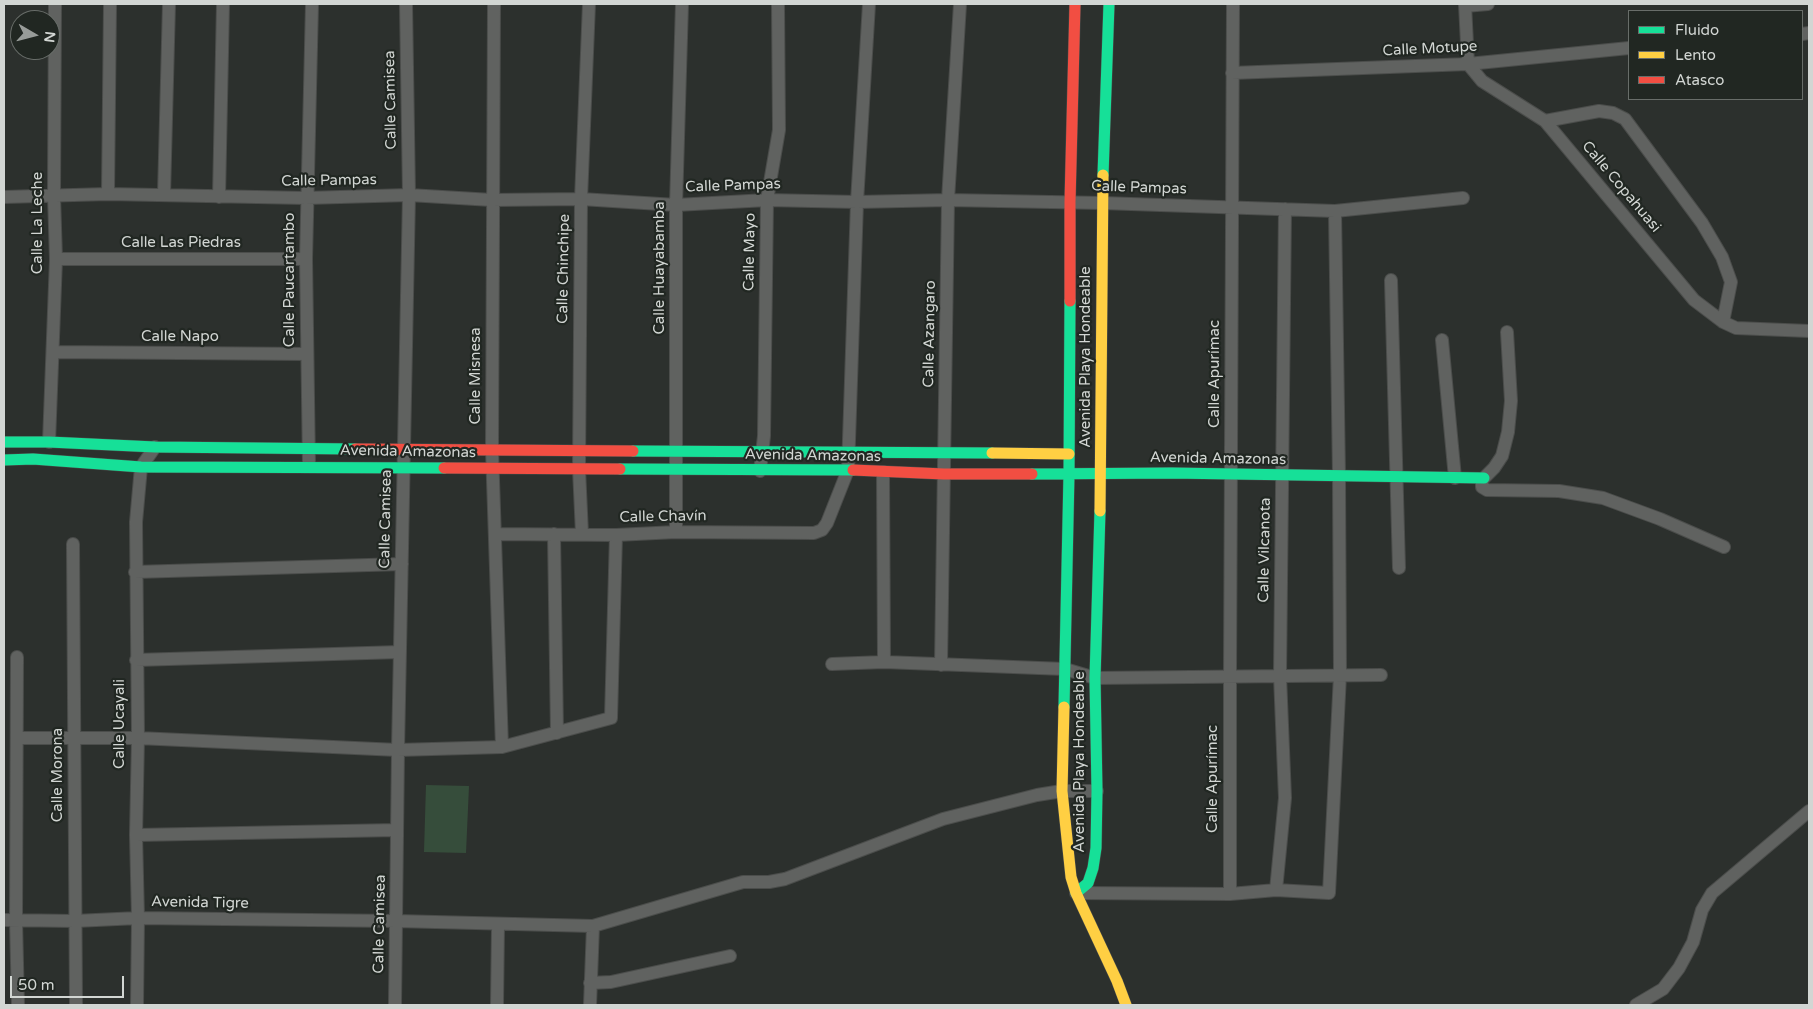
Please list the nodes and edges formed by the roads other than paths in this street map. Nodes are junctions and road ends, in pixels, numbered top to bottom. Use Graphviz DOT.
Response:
graph roads {
  1 [pos="55,4"];
  2 [pos="110,4"];
  3 [pos="169,4"];
  4 [pos="223,4"];
  5 [pos="312,4"];
  6 [pos="406,4"];
  7 [pos="494,4"];
  8 [pos="589,4"];
  9 [pos="682,4"];
  10 [pos="778,4"];
  11 [pos="869,4"];
  12 [pos="960,4"];
  13 [pos="1075,4"];
  14 [pos="1110,4"];
  15 [pos="1234,4"];
  16 [pos="1488,4"];
  17 [pos="1465,5"];
  18 [pos="1628,48"];
  19 [pos="1468,64"];
  20 [pos="1232,73"];
  21 [pos="1546,121"];
  22 [pos="108,194"];
  23 [pos="164,195"];
  24 [pos="409,195"];
  25 [pos="54,196"];
  26 [pos="219,196"];
  27 [pos="4,197"];
  28 [pos="306,198"];
  29 [pos="1463,198"];
  30 [pos="581,199"];
  31 [pos="492,200"];
  32 [pos="767,200"];
  33 [pos="948,200"];
  34 [pos="857,202"];
  35 [pos="1070,202"];
  36 [pos="1102,203"];
  37 [pos="676,205"];
  38 [pos="1232,208"];
  39 [pos="1285,210"];
  40 [pos="1335,210"];
  41 [pos="56,259"];
  42 [pos="306,259"];
  43 [pos="1391,280"];
  44 [pos="1723,322"];
  45 [pos="1809,330"];
  46 [pos="1507,332"];
  47 [pos="1442,340"];
  48 [pos="53,352"];
  49 [pos="307,354"];
  50 [pos="4,442"];
  51 [pos="49,442"];
  52 [pos="155,447"];
  53 [pos="309,448"];
  54 [pos="404,449"];
  55 [pos="492,450"];
  56 [pos="579,450"];
  57 [pos="677,451"];
  58 [pos="762,452"];
  59 [pos="849,452"];
  60 [pos="945,453"];
  61 [pos="1069,454"];
  62 [pos="4,460"];
  63 [pos="141,466"];
  64 [pos="310,466"];
  65 [pos="404,467"];
  66 [pos="492,468"];
  67 [pos="579,469"];
  68 [pos="677,470"];
  69 [pos="760,470"];
  70 [pos="848,470"];
  71 [pos="883,472"];
  72 [pos="944,474"];
  73 [pos="1069,474"];
  74 [pos="1101,474"];
  75 [pos="1230,474"];
  76 [pos="1282,475"];
  77 [pos="1339,476"];
  78 [pos="1396,477"];
  79 [pos="1455,478"];
  80 [pos="1484,478"];
  81 [pos="676,532"];
  82 [pos="495,534"];
  83 [pos="554,534"];
  84 [pos="582,534"];
  85 [pos="616,535"];
  86 [pos="73,544"];
  87 [pos="1724,547"];
  88 [pos="402,564"];
  89 [pos="1399,568"];
  90 [pos="135,572"];
  91 [pos="400,652"];
  92 [pos="17,657"];
  93 [pos="136,660"];
  94 [pos="884,662"];
  95 [pos="832,664"];
  96 [pos="941,665"];
  97 [pos="1065,669"];
  98 [pos="1340,675"];
  99 [pos="1381,675"];
  100 [pos="1230,676"];
  101 [pos="1280,676"];
  102 [pos="1095,678"];
  103 [pos="557,733"];
  104 [pos="16,738"];
  105 [pos="74,738"];
  106 [pos="138,738"];
  107 [pos="502,747"];
  108 [pos="398,750"];
  109 [pos="1062,791"];
  110 [pos="1097,791"];
  111 [pos="1809,811"];
  112 [pos="397,830"];
  113 [pos="136,835"];
  114 [pos="1276,890"];
  115 [pos="1076,893"];
  116 [pos="1230,894"];
  117 [pos="138,918"];
  118 [pos="10,920"];
  119 [pos="75,921"];
  120 [pos="396,922"];
  121 [pos="498,925"];
  122 [pos="593,926"];
  123 [pos="730,956"];
  124 [pos="590,984"];
  125 [pos="18,1005"];
  126 [pos="76,1005"];
  127 [pos="137,1005"];
  128 [pos="395,1005"];
  129 [pos="497,1005"];
  130 [pos="590,1005"];
  131 [pos="1126,1005"];
  132 [pos="1636,1005"];
  1 -- 25 [label="street, Calle La Leche"];
  2 -- 22 [label="street"];
  3 -- 23 [label="street"];
  4 -- 26 [label="street"];
  5 -- 28 [label="street, Calle Paucartambo"];
  6 -- 24 [label="street, Calle Camisea"];
  7 -- 31 [label="street, Calle Misnesa"];
  8 -- 30 [label="street, Calle Chinchipe"];
  9 -- 37 [label="street, Calle Huayabamba"];
  10 -- 32 [label="street, Calle Mayo"];
  11 -- 34 [label="street"];
  12 -- 33 [label="street, Calle Azangaro"];
  13 -- 35 [label="street, Avenida Playa Hondeable"];
  14 -- 36 [label="street, Avenida Playa Hondeable"];
  15 -- 20 [label="street, Calle Apurímac"];
  16 -- 17 [label="street"];
  17 -- 19 [label="street"];
  18 -- 19 [label="street, Calle Motupe"];
  19 -- 20 [label="street, Calle Motupe"];
  19 -- 21 [label="street, Calle Copahuasi"];
  20 -- 38 [label="street, Calle Apurímac"];
  21 -- 44 [label="street, Calle Copahuasi"];
  21 -- 44 [label="street"];
  22 -- 23 [label="street, Calle Pampas"];
  22 -- 25 [label="street, Calle Pampas"];
  23 -- 26 [label="street, Calle Pampas"];
  24 -- 28 [label="street, Calle Pampas"];
  24 -- 31 [label="street, Calle Pampas"];
  24 -- 54 [label="street, Calle Camisea"];
  25 -- 27 [label="street, Calle Pampas"];
  25 -- 41 [label="street, Calle La Leche"];
  26 -- 28 [label="street, Calle Pampas"];
  28 -- 42 [label="street, Calle Paucartambo"];
  29 -- 40 [label="street, Calle Pampas"];
  30 -- 31 [label="street, Calle Pampas"];
  30 -- 37 [label="street, Calle Pampas"];
  30 -- 56 [label="street, Calle Chinchipe"];
  31 -- 55 [label="street, Calle Misnesa"];
  32 -- 34 [label="street, Calle Pampas"];
  32 -- 37 [label="street, Calle Pampas"];
  32 -- 58 [label="street, Calle Mayo"];
  33 -- 34 [label="street, Calle Pampas"];
  33 -- 35 [label="street, Calle Pampas"];
  33 -- 60 [label="street, Calle Azangaro"];
  34 -- 59 [label="street"];
  35 -- 36 [label="street, Calle Pampas"];
  35 -- 61 [label="street, Avenida Playa Hondeable"];
  36 -- 38 [label="street, Calle Pampas"];
  36 -- 74 [label="street, Avenida Playa Hondeable"];
  37 -- 57 [label="street, Calle Huayabamba"];
  38 -- 39 [label="street, Calle Pampas"];
  38 -- 75 [label="street, Calle Apurímac"];
  39 -- 40 [label="street, Calle Pampas"];
  39 -- 76 [label="street, Calle Vilcanota"];
  40 -- 77 [label="street"];
  41 -- 42 [label="street, Calle Las Piedras"];
  41 -- 48 [label="street, Calle La Leche"];
  42 -- 49 [label="street, Calle Paucartambo"];
  43 -- 78 [label="street"];
  44 -- 45 [label="street, Calle Copahuasi"];
  46 -- 80 [label="street"];
  47 -- 79 [label="street"];
  48 -- 49 [label="street, Calle Napo"];
  48 -- 51 [label="street, Calle La Leche"];
  49 -- 53 [label="street, Calle Paucartambo"];
  50 -- 51 [label="street, Avenida Amazonas"];
  51 -- 52 [label="street, Avenida Amazonas"];
  52 -- 53 [label="street, Avenida Amazonas"];
  52 -- 63 [label="street"];
  53 -- 54 [label="street, Avenida Amazonas"];
  53 -- 64 [label="street, Calle Paucartambo"];
  54 -- 55 [label="street, Avenida Amazonas"];
  54 -- 65 [label="street, Calle Camisea"];
  55 -- 56 [label="street, Avenida Amazonas"];
  55 -- 66 [label="street, Calle Misnesa"];
  56 -- 57 [label="street, Avenida Amazonas"];
  56 -- 67 [label="street, Calle Chinchipe"];
  57 -- 58 [label="street, Avenida Amazonas"];
  57 -- 68 [label="street, Calle Huayabamba"];
  58 -- 59 [label="street, Avenida Amazonas"];
  58 -- 69 [label="street, Calle Mayo"];
  59 -- 60 [label="street, Avenida Amazonas"];
  59 -- 70 [label="street"];
  60 -- 61 [label="street, Avenida Amazonas"];
  60 -- 72 [label="street, Calle Azangaro"];
  61 -- 73 [label="street, Avenida Playa Hondeable"];
  62 -- 63 [label="street, Avenida Amazonas"];
  63 -- 64 [label="street, Avenida Amazonas"];
  63 -- 90 [label="street, Calle Ucayali"];
  64 -- 65 [label="street, Avenida Amazonas"];
  65 -- 66 [label="street, Avenida Amazonas"];
  65 -- 88 [label="street, Calle Camisea"];
  66 -- 67 [label="street, Avenida Amazonas"];
  66 -- 82 [label="street, Calle Misnesa"];
  67 -- 68 [label="street, Avenida Amazonas"];
  67 -- 84 [label="street, Calle Chinchipe"];
  68 -- 69 [label="street, Avenida Amazonas"];
  68 -- 81 [label="street, Calle Huayabamba"];
  69 -- 70 [label="street, Avenida Amazonas"];
  70 -- 71 [label="street, Avenida Amazonas"];
  70 -- 81 [label="street, Calle Chavín"];
  71 -- 72 [label="street, Avenida Amazonas"];
  71 -- 94 [label="street"];
  72 -- 73 [label="street, Avenida Amazonas"];
  72 -- 96 [label="street, Calle Azangaro"];
  73 -- 74 [label="street, Avenida Amazonas"];
  73 -- 97 [label="street, Avenida Playa Hondeable"];
  74 -- 75 [label="street, Avenida Amazonas"];
  74 -- 102 [label="street, Avenida Playa Hondeable"];
  75 -- 76 [label="street, Avenida Amazonas"];
  75 -- 100 [label="street, Calle Apurímac"];
  76 -- 77 [label="street, Avenida Amazonas"];
  76 -- 101 [label="street, Calle Vilcanota"];
  77 -- 78 [label="street, Avenida Amazonas"];
  77 -- 98 [label="street"];
  78 -- 79 [label="street, Avenida Amazonas"];
  78 -- 89 [label="street"];
  79 -- 80 [label="street, Avenida Amazonas"];
  80 -- 87 [label="street"];
  81 -- 85 [label="street, Calle Chavín"];
  82 -- 83 [label="street, Calle Chavín"];
  82 -- 107 [label="street, Calle Misnesa"];
  83 -- 84 [label="street, Calle Chavín"];
  83 -- 103 [label="street"];
  84 -- 85 [label="street, Calle Chavín"];
  85 -- 103 [label="street"];
  86 -- 105 [label="street, Calle Morona"];
  88 -- 90 [label="street"];
  88 -- 91 [label="street, Calle Camisea"];
  90 -- 93 [label="street, Calle Ucayali"];
  91 -- 93 [label="street"];
  91 -- 108 [label="street, Calle Camisea"];
  92 -- 104 [label="street"];
  93 -- 106 [label="street, Calle Ucayali"];
  94 -- 95 [label="street"];
  94 -- 96 [label="street"];
  96 -- 97 [label="street"];
  97 -- 102 [label="street"];
  97 -- 109 [label="street, Avenida Playa Hondeable"];
  98 -- 99 [label="street"];
  98 -- 101 [label="street"];
  98 -- 114 [label="street"];
  100 -- 101 [label="street"];
  100 -- 102 [label="street"];
  100 -- 116 [label="street, Calle Apurímac"];
  101 -- 114 [label="street, Calle Vilcanota"];
  102 -- 110 [label="street, Avenida Playa Hondeable"];
  103 -- 107 [label="street"];
  104 -- 105 [label="street"];
  104 -- 118 [label="street"];
  105 -- 106 [label="street"];
  105 -- 119 [label="street, Calle Morona"];
  106 -- 108 [label="street"];
  106 -- 113 [label="street, Calle Ucayali"];
  107 -- 108 [label="street"];
  108 -- 112 [label="street, Calle Camisea"];
  109 -- 110 [label="street, Avenida Tigre"];
  109 -- 115 [label="street, Avenida Playa Hondeable"];
  109 -- 122 [label="street, Avenida Tigre"];
  110 -- 115 [label="street, Avenida Playa Hondeable"];
  111 -- 132 [label="street"];
  112 -- 113 [label="street"];
  112 -- 120 [label="street, Calle Camisea"];
  113 -- 117 [label="street, Calle Ucayali"];
  114 -- 116 [label="street"];
  115 -- 116 [label="street"];
  115 -- 131 [label="street"];
  117 -- 119 [label="street, Avenida Tigre"];
  117 -- 120 [label="street, Avenida Tigre"];
  117 -- 127 [label="street, Calle Ucayali"];
  118 -- 119 [label="street, Avenida Tigre"];
  118 -- 125 [label="street"];
  119 -- 126 [label="street, Calle Morona"];
  120 -- 121 [label="street, Avenida Tigre"];
  120 -- 128 [label="street, Calle Camisea"];
  121 -- 122 [label="street, Avenida Tigre"];
  121 -- 129 [label="street"];
  122 -- 124 [label="street"];
  123 -- 124 [label="street"];
  124 -- 130 [label="street"];
}
